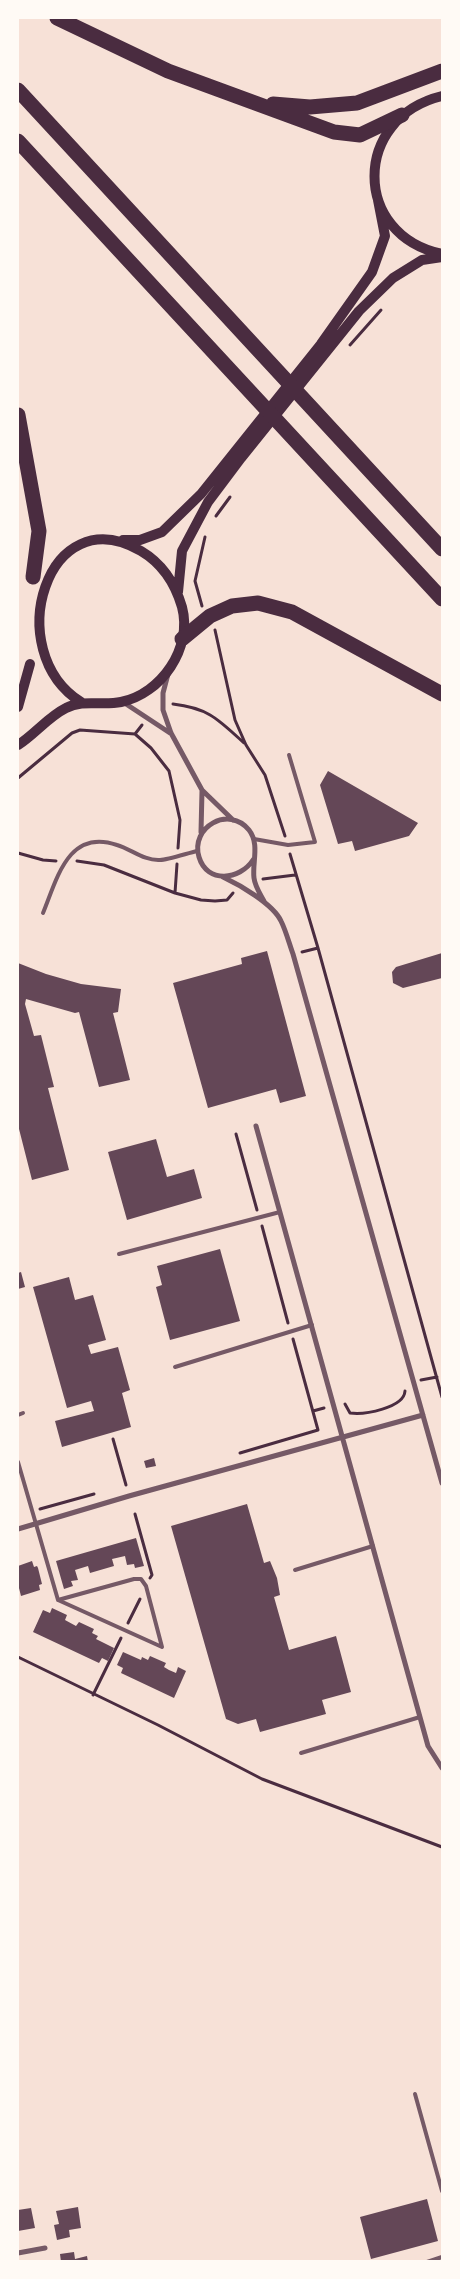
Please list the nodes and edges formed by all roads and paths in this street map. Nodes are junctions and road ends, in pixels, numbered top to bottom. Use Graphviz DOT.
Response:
graph roads {
  1 [pos="57,18"];
  2 [pos="442,71"];
  3 [pos="18,90"];
  4 [pos="442,96"];
  5 [pos="254,103"];
  6 [pos="402,114"];
  7 [pos="18,141"];
  8 [pos="378,200"];
  9 [pos="442,256"];
  10 [pos="383,308"];
  11 [pos="325,346"];
  12 [pos="346,350"];
  13 [pos="18,415"];
  14 [pos="237,455"];
  15 [pos="232,494"];
  16 [pos="215,518"];
  17 [pos="208,532"];
  18 [pos="112,541"];
  19 [pos="442,549"];
  20 [pos="31,580"];
  21 [pos="178,593"];
  22 [pos="442,599"];
  23 [pos="211,624"];
  24 [pos="182,639"];
  25 [pos="170,668"];
  26 [pos="442,694"];
  27 [pos="174,696"];
  28 [pos="81,702"];
  29 [pos="122,702"];
  30 [pos="171,703"];
  31 [pos="18,707"];
  32 [pos="163,710"];
  33 [pos="149,718"];
  34 [pos="170,733"];
  35 [pos="18,745"];
  36 [pos="246,745"];
  37 [pos="289,755"];
  38 [pos="18,778"];
  39 [pos="202,790"];
  40 [pos="234,820"];
  41 [pos="201,834"];
  42 [pos="254,839"];
  43 [pos="288,845"];
  44 [pos="197,851"];
  45 [pos="18,853"];
  46 [pos="253,860"];
  47 [pos="64,861"];
  48 [pos="223,877"];
  49 [pos="175,893"];
  50 [pos="266,904"];
  51 [pos="43,913"];
  52 [pos="318,948"];
  53 [pos="293,954"];
  54 [pos="256,1126"];
  55 [pos="236,1134"];
  56 [pos="280,1212"];
  57 [pos="259,1217"];
  58 [pos="119,1254"];
  59 [pos="312,1326"];
  60 [pos="291,1332"];
  61 [pos="175,1367"];
  62 [pos="437,1377"];
  63 [pos="414,1382"];
  64 [pos="442,1397"];
  65 [pos="334,1405"];
  66 [pos="313,1411"];
  67 [pos="23,1413"];
  68 [pos="18,1415"];
  69 [pos="423,1415"];
  70 [pos="343,1437"];
  71 [pos="113,1439"];
  72 [pos="237,1454"];
  73 [pos="18,1462"];
  74 [pos="136,1482"];
  75 [pos="442,1483"];
  76 [pos="126,1485"];
  77 [pos="118,1488"];
  78 [pos="100,1492"];
  79 [pos="32,1511"];
  80 [pos="135,1514"];
  81 [pos="36,1524"];
  82 [pos="18,1529"];
  83 [pos="373,1546"];
  84 [pos="295,1570"];
  85 [pos="146,1586"];
  86 [pos="58,1600"];
  87 [pos="126,1629"];
  88 [pos="18,1657"];
  89 [pos="93,1695"];
  90 [pos="420,1717"];
  91 [pos="301,1753"];
  92 [pos="442,1768"];
  93 [pos="442,1847"];
  94 [pos="415,2094"];
  95 [pos="442,2191"];
  96 [pos="45,2248"];
  97 [pos="18,2254"];
  98 [pos="442,2258"];
  99 [pos="427,2262"];
  1 -- 5 [label="highway"];
  2 -- 5 [label="highway"];
  3 -- 19 [label="highway"];
  4 -- 6 [label="main road"];
  5 -- 6 [label="highway"];
  6 -- 8 [label="main road"];
  7 -- 22 [label="highway"];
  8 -- 9 [label="main road"];
  8 -- 11 [label="main road"];
  9 -- 11 [label="main road"];
  10 -- 12 [label="path"];
  11 -- 14 [label="main road"];
  13 -- 20 [label="highway"];
  14 -- 18 [label="main road"];
  14 -- 21 [label="main road"];
  15 -- 16 [label="path"];
  17 -- 23 [label="path"];
  18 -- 20 [label="main road"];
  18 -- 21 [label="main road"];
  21 -- 24 [label="main road"];
  23 -- 24 [label="highway"];
  23 -- 26 [label="highway"];
  23 -- 36 [label="path"];
  24 -- 25 [label="main road"];
  25 -- 29 [label="main road"];
  25 -- 32 [label="street"];
  27 -- 30 [label="path"];
  28 -- 29 [label="main road"];
  28 -- 31 [label="main road"];
  28 -- 35 [label="main road"];
  29 -- 33 [label="street"];
  30 -- 32 [label="path"];
  30 -- 36 [label="path"];
  32 -- 34 [label="street"];
  33 -- 34 [label="street"];
  33 -- 38 [label="path"];
  34 -- 39 [label="street"];
  36 -- 43 [label="path"];
  37 -- 43 [label="lane"];
  39 -- 40 [label="street"];
  39 -- 41 [label="street"];
  40 -- 41 [label="street"];
  40 -- 42 [label="street"];
  41 -- 44 [label="street"];
  42 -- 43 [label="lane"];
  42 -- 46 [label="street"];
  43 -- 52 [label="path"];
  44 -- 47 [label="lane"];
  44 -- 48 [label="street"];
  45 -- 47 [label="path"];
  46 -- 48 [label="street"];
  46 -- 50 [label="street"];
  47 -- 49 [label="path"];
  47 -- 51 [label="lane"];
  48 -- 50 [label="street"];
  50 -- 53 [label="street"];
  52 -- 53 [label="path"];
  52 -- 62 [label="path"];
  53 -- 63 [label="street"];
  54 -- 56 [label="street"];
  55 -- 57 [label="path"];
  56 -- 57 [label="lane"];
  56 -- 59 [label="street"];
  57 -- 58 [label="lane"];
  57 -- 60 [label="path"];
  59 -- 60 [label="lane"];
  59 -- 65 [label="street"];
  60 -- 61 [label="lane"];
  60 -- 66 [label="path"];
  62 -- 63 [label="path"];
  62 -- 64 [label="path"];
  63 -- 65 [label="path"];
  63 -- 69 [label="street"];
  65 -- 66 [label="path"];
  65 -- 70 [label="street"];
  66 -- 72 [label="path"];
  67 -- 68 [label="lane"];
  69 -- 70 [label="street"];
  69 -- 75 [label="street"];
  70 -- 81 [label="street"];
  70 -- 83 [label="street"];
  71 -- 76 [label="path"];
  73 -- 79 [label="lane"];
  74 -- 76 [label="path"];
  76 -- 77 [label="path"];
  78 -- 79 [label="path"];
  79 -- 81 [label="lane"];
  80 -- 85 [label="path"];
  81 -- 82 [label="street"];
  81 -- 86 [label="lane"];
  83 -- 84 [label="lane"];
  83 -- 90 [label="street"];
  85 -- 86 [label="lane"];
  85 -- 87 [label="path"];
  85 -- 87 [label="lane"];
  86 -- 87 [label="lane"];
  87 -- 89 [label="path"];
  88 -- 89 [label="path"];
  89 -- 93 [label="path"];
  90 -- 91 [label="lane"];
  90 -- 92 [label="street"];
  94 -- 95 [label="lane"];
  96 -- 97 [label="street"];
  98 -- 99 [label="lane"];
}
